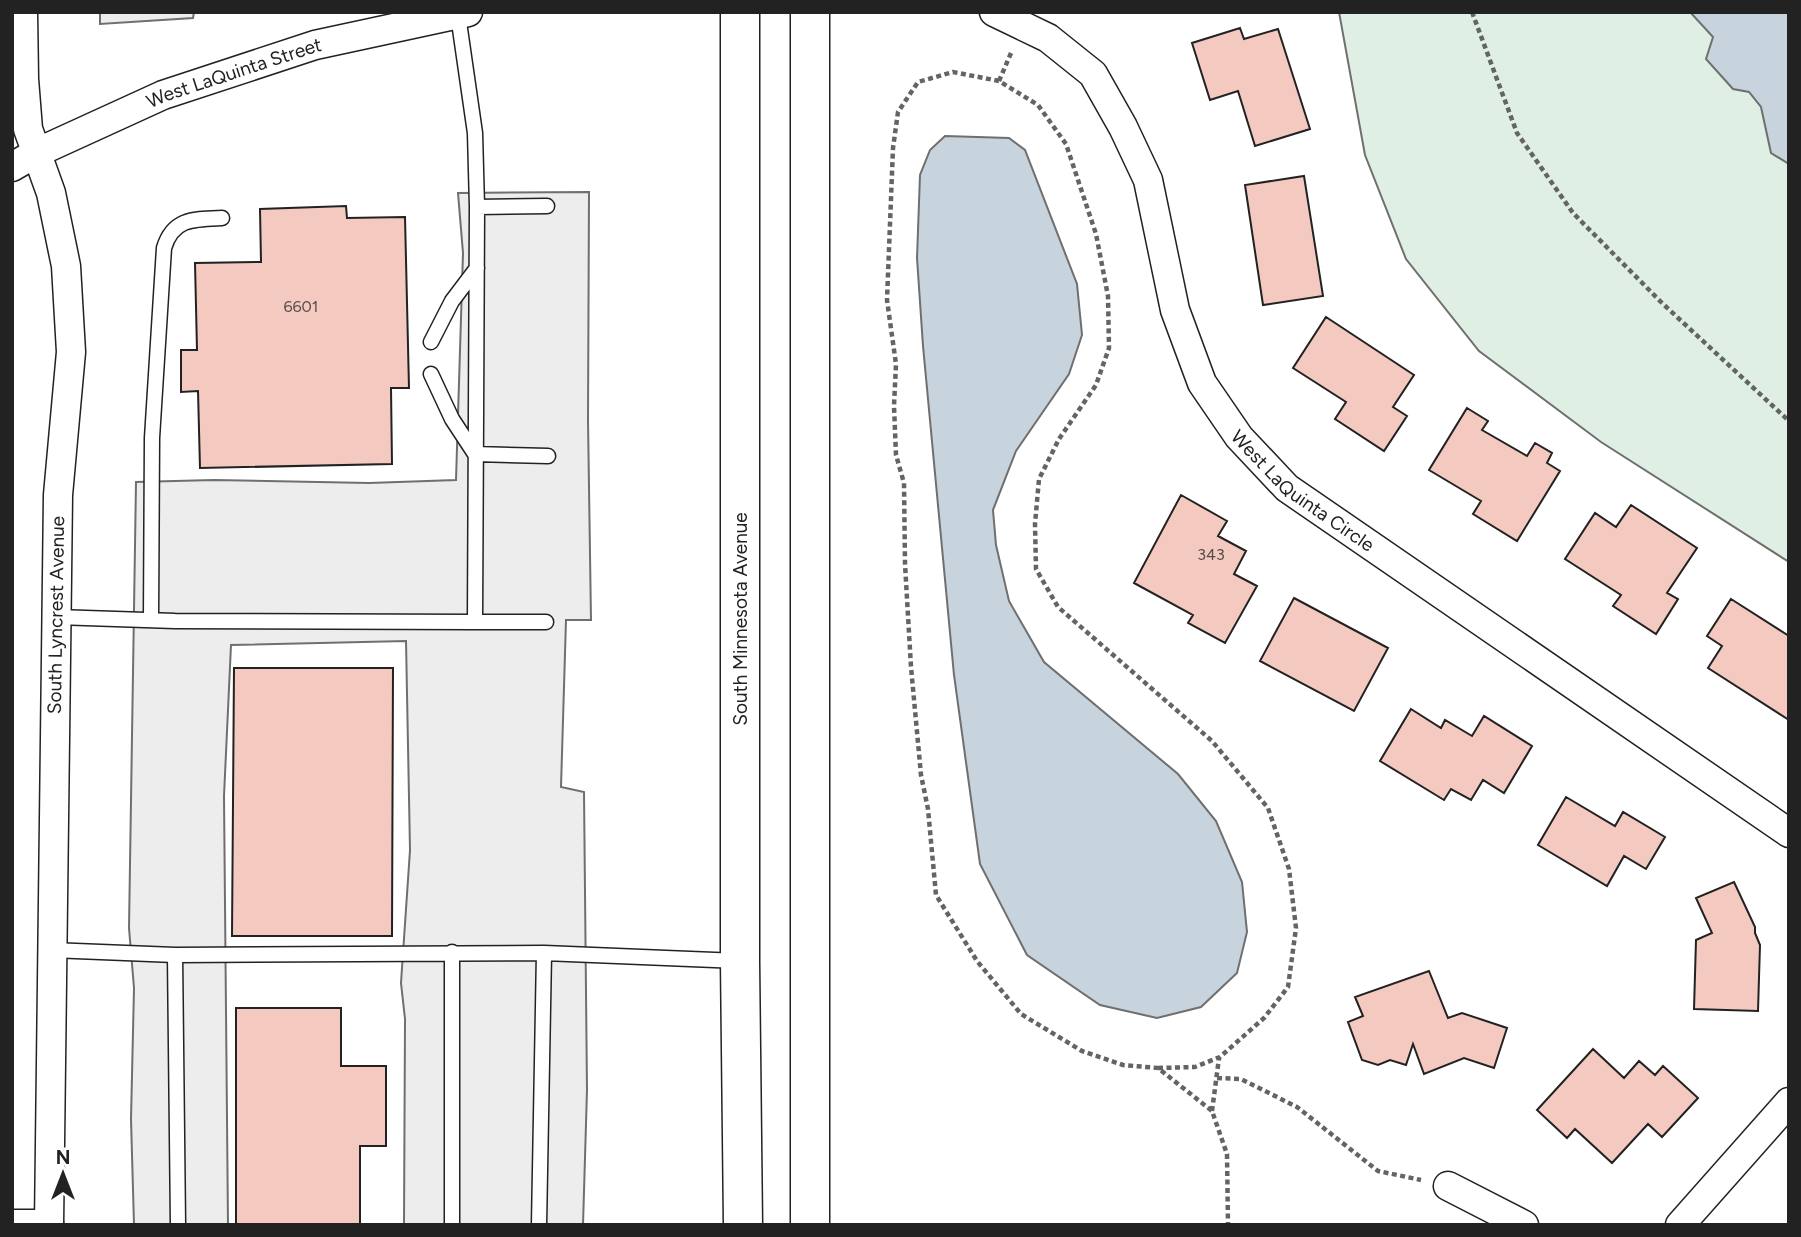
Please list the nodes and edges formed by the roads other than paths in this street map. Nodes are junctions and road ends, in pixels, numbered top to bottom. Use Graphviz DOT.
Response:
graph roads {
  1 [pos="23,12"];
  2 [pos="740,12"];
  3 [pos="810,12"];
  4 [pos="995,12"];
  5 [pos="463,13"];
  6 [pos="37,153"];
  7 [pos="12,167"];
  8 [pos="547,206"];
  9 [pos="477,208"];
  10 [pos="222,218"];
  11 [pos="477,268"];
  12 [pos="431,342"];
  13 [pos="431,374"];
  14 [pos="475,454"];
  15 [pos="548,456"];
  16 [pos="56,618"];
  17 [pos="151,620"];
  18 [pos="475,622"];
  19 [pos="546,622"];
  20 [pos="1789,833"];
  21 [pos="51,950"];
  22 [pos="452,952"];
  23 [pos="544,953"];
  24 [pos="175,955"];
  25 [pos="740,961"];
  26 [pos="1789,1101"];
  27 [pos="1448,1186"];
  28 [pos="12,1224"];
  29 [pos="49,1224"];
  30 [pos="178,1225"];
  31 [pos="452,1225"];
  32 [pos="539,1225"];
  33 [pos="743,1225"];
  34 [pos="810,1225"];
  35 [pos="1524,1225"];
  36 [pos="1681,1225"];
  1 -- 6 [label="street, South Lyncrest Avenue"];
  2 -- 25 [label="main road, South Minnesota Avenue"];
  3 -- 34 [label="main road"];
  4 -- 20 [label="street, West LaQuinta Circle"];
  5 -- 6 [label="street, West LaQuinta Street"];
  5 -- 9 [label="lane"];
  6 -- 7 [label="street, West LaQuinta Street"];
  6 -- 16 [label="street, South Lyncrest Avenue"];
  8 -- 9 [label="lane"];
  9 -- 11 [label="lane"];
  10 -- 17 [label="lane"];
  11 -- 12 [label="lane"];
  11 -- 14 [label="lane"];
  13 -- 14 [label="lane"];
  14 -- 15 [label="lane"];
  14 -- 18 [label="lane"];
  16 -- 17 [label="lane"];
  16 -- 21 [label="street, South Lyncrest Avenue"];
  17 -- 18 [label="lane"];
  18 -- 19 [label="lane"];
  21 -- 24 [label="lane"];
  21 -- 29 [label="street, South Lyncrest Avenue"];
  22 -- 23 [label="lane"];
  22 -- 24 [label="lane"];
  22 -- 31 [label="lane"];
  23 -- 25 [label="lane"];
  23 -- 32 [label="lane"];
  24 -- 30 [label="lane"];
  25 -- 33 [label="main road, South Minnesota Avenue"];
  26 -- 36 [label="street"];
  27 -- 35 [label="street"];
  28 -- 29 [label="street"];
}
